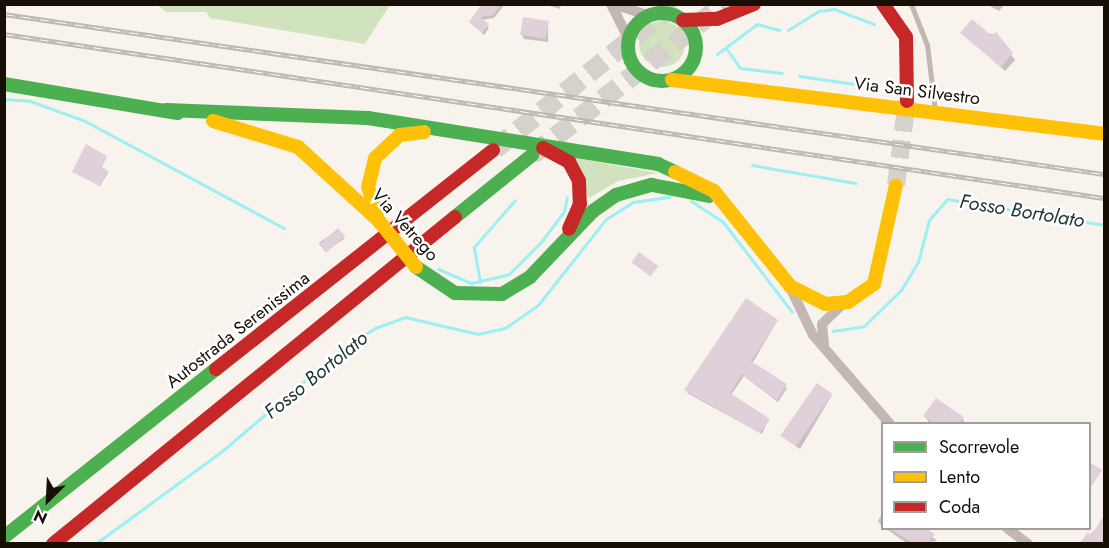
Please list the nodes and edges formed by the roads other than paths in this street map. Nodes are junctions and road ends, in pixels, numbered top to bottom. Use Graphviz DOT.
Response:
graph roads {
  1 [pos="612,4"];
  2 [pos="754,4"];
  3 [pos="883,4"];
  4 [pos="911,4"];
  5 [pos="649,16"];
  6 [pos="717,19"];
  7 [pos="683,20"];
  8 [pos="628,40"];
  9 [pos="696,50"];
  10 [pos="672,80"];
  11 [pos="4,84"];
  12 [pos="726,85"];
  13 [pos="907,101"];
  14 [pos="166,110"];
  15 [pos="935,112"];
  16 [pos="454,132"];
  17 [pos="1104,134"];
  18 [pos="519,141"];
  19 [pos="493,150"];
  20 [pos="532,155"];
  21 [pos="896,185"];
  22 [pos="733,211"];
  23 [pos="379,221"];
  24 [pos="563,240"];
  25 [pos="790,286"];
  26 [pos="844,303"];
  27 [pos="825,348"];
  28 [pos="889,422"];
  29 [pos="1010,530"];
  30 [pos="4,537"];
  31 [pos="53,543"];
  32 [pos="1028,543"];
  1 -- 5 [label="street"];
  1 -- 8 [label="street"];
  2 -- 6 [label="main road"];
  3 -- 13 [label="main road"];
  4 -- 15 [label="lane"];
  5 -- 7 [label="main road"];
  5 -- 8 [label="main road"];
  6 -- 7 [label="main road"];
  6 -- 9 [label="main road"];
  7 -- 9 [label="main road"];
  8 -- 10 [label="main road"];
  9 -- 10 [label="main road"];
  9 -- 12 [label="main road"];
  10 -- 12 [label="main road, Via San Silvestro"];
  11 -- 14 [label="main road, Via Vetrego"];
  12 -- 15 [label="main road, Via San Silvestro"];
  14 -- 16 [label="main road, Via Vetrego"];
  14 -- 23 [label="main road, Via Vetrego"];
  15 -- 17 [label="main road, Via San Silvestro"];
  16 -- 18 [label="main road, Via Vetrego"];
  16 -- 23 [label="main road"];
  18 -- 22 [label="main road, Via Vetrego"];
  18 -- 24 [label="main road"];
  19 -- 30 [label="main road, Autostrada Serenissima"];
  20 -- 31 [label="main road"];
  21 -- 26 [label="main road"];
  22 -- 24 [label="main road, Via Vetrego"];
  22 -- 25 [label="main road, Via Vetrego"];
  23 -- 24 [label="main road, Via Vetrego, bridge"];
  25 -- 26 [label="main road, Via Vetrego"];
  25 -- 27 [label="street, Via Vetrego"];
  26 -- 27 [label="street"];
  27 -- 28 [label="street, Via Vetrego"];
  29 -- 32 [label="street"];
}
